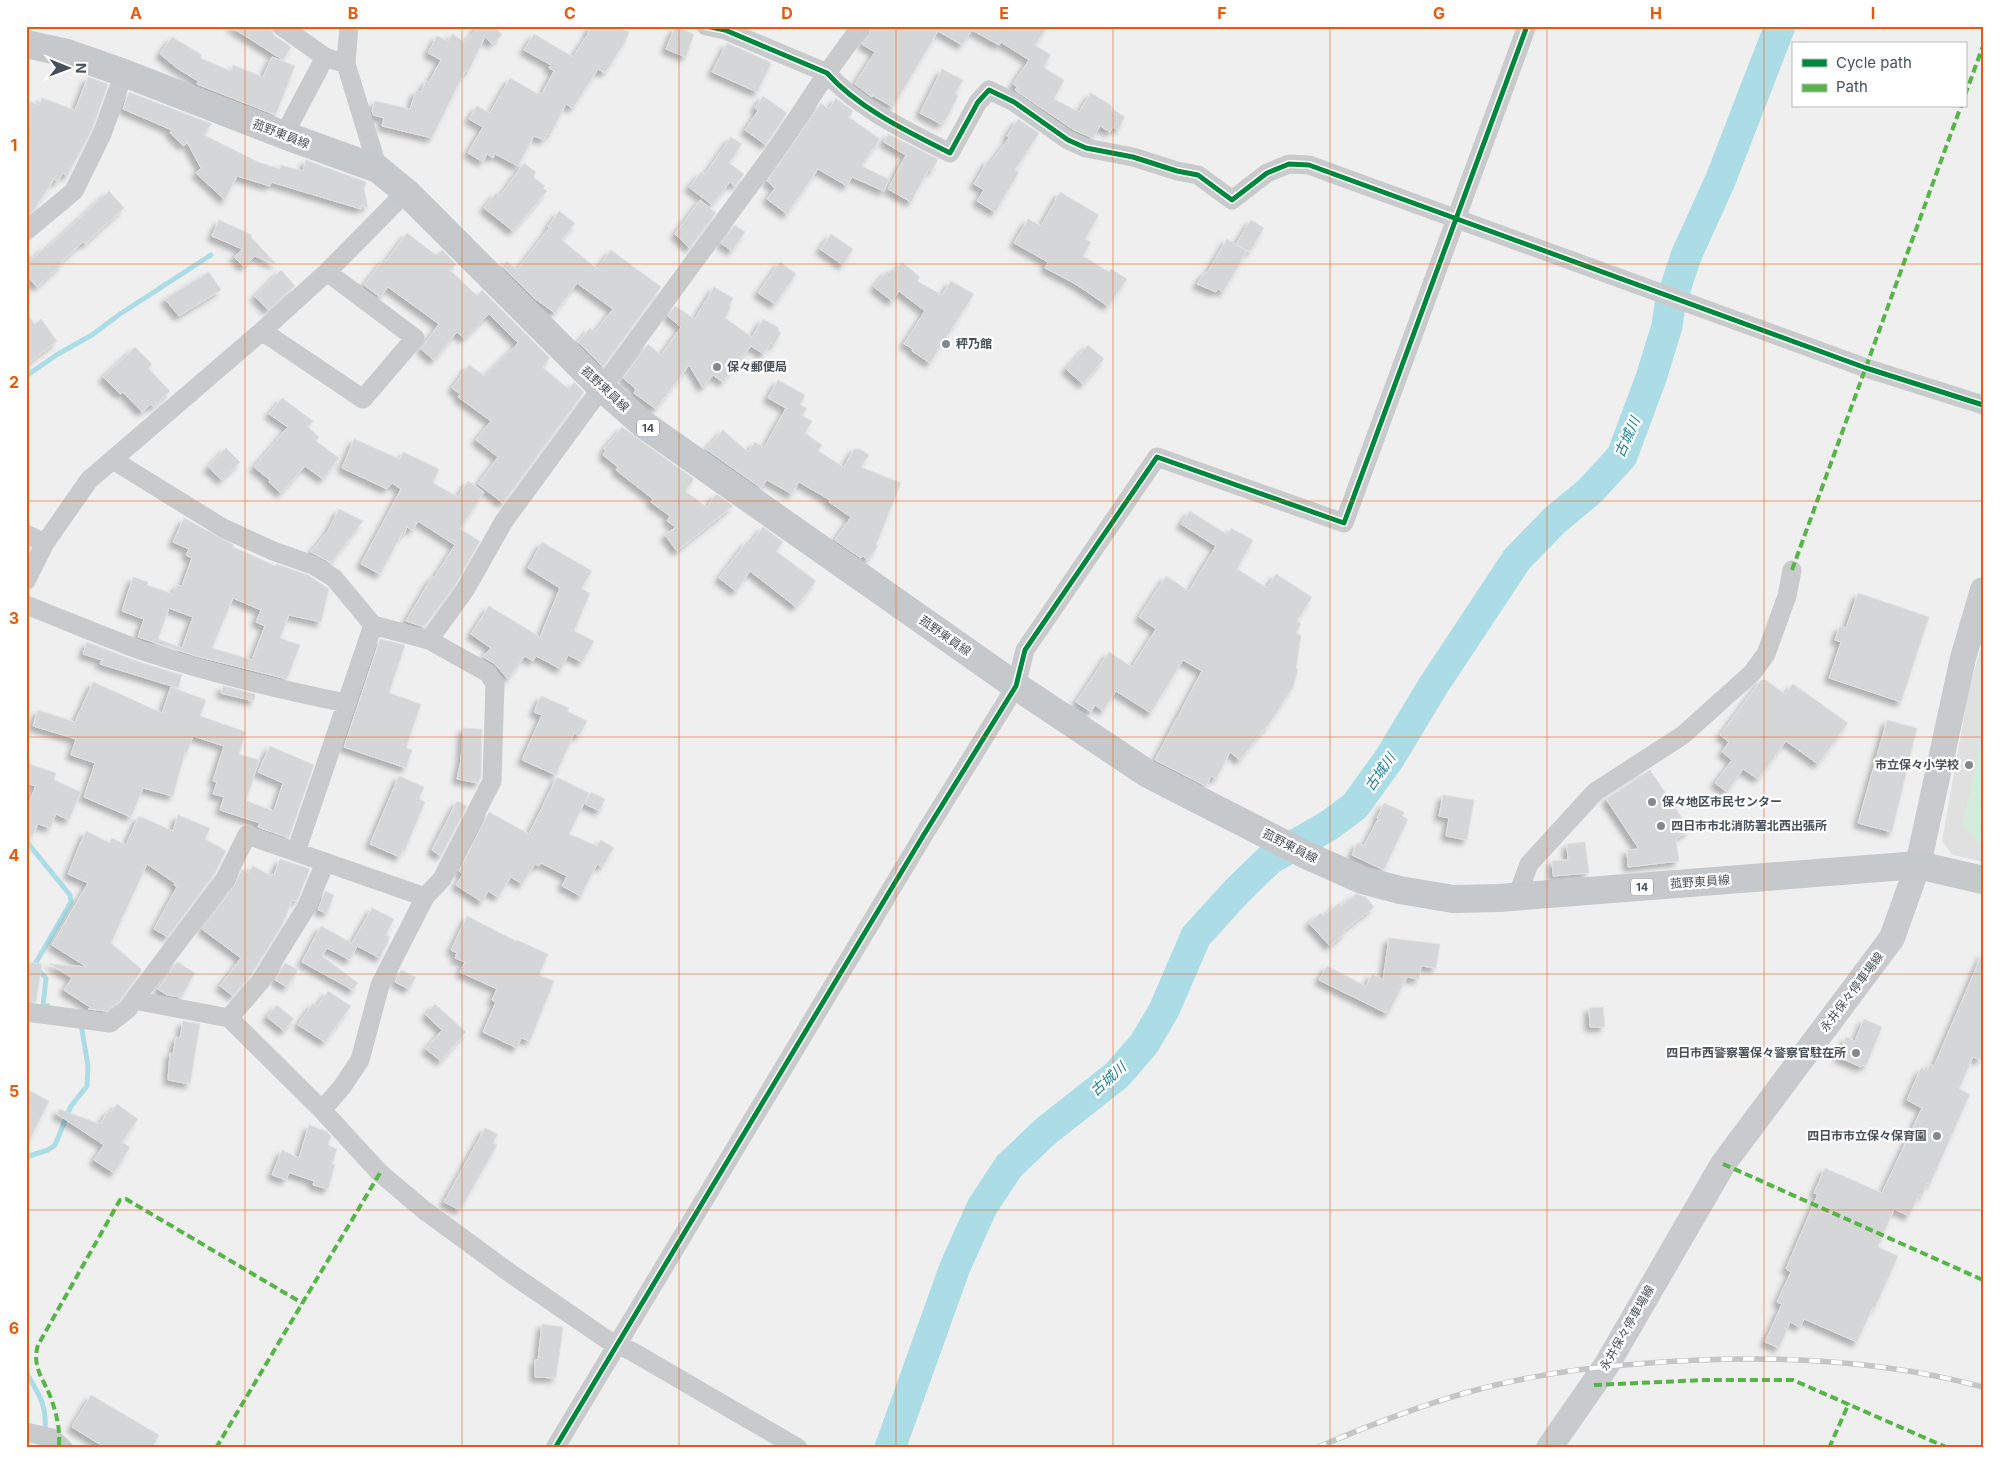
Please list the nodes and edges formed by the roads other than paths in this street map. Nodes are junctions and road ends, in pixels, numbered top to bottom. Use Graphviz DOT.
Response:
graph roads {
  1 [pos="281,26"];
  2 [pos="349,26"];
  3 [pos="706,26"];
  4 [pos="862,26"];
  5 [pos="1527,26"];
  6 [pos="26,44"];
  7 [pos="325,57"];
  8 [pos="346,64"];
  9 [pos="124,73"];
  10 [pos="827,73"];
  11 [pos="284,135"];
  12 [pos="378,169"];
  13 [pos="406,192"];
  14 [pos="1456,220"];
  15 [pos="26,231"];
  16 [pos="327,272"];
  17 [pos="262,331"];
  18 [pos="602,388"];
  19 [pos="1983,405"];
  20 [pos="113,460"];
  21 [pos="26,534"];
  22 [pos="45,543"];
  23 [pos="1792,570"];
  24 [pos="26,581"];
  25 [pos="1983,590"];
  26 [pos="26,605"];
  27 [pos="374,625"];
  28 [pos="429,640"];
  29 [pos="1016,686"];
  30 [pos="346,703"];
  31 [pos="296,852"];
  32 [pos="325,863"];
  33 [pos="1918,866"];
  34 [pos="1983,880"];
  35 [pos="425,897"];
  36 [pos="1517,897"];
  37 [pos="134,1000"];
  38 [pos="26,1012"];
  39 [pos="229,1018"];
  40 [pos="322,1110"];
  41 [pos="617,1344"];
  42 [pos="555,1448"];
  43 [pos="798,1448"];
  44 [pos="1549,1448"];
  1 -- 7 [label="street"];
  2 -- 8 [label="street"];
  3 -- 10 [label="street"];
  4 -- 10 [label="street"];
  5 -- 14 [label="street"];
  6 -- 9 [label="main road, 菰野東員線 / 14"];
  7 -- 8 [label="street"];
  7 -- 11 [label="street"];
  8 -- 12 [label="street"];
  9 -- 11 [label="main road, 菰野東員線 / 14"];
  9 -- 15 [label="street"];
  10 -- 14 [label="street"];
  10 -- 18 [label="street"];
  11 -- 12 [label="main road, 菰野東員線 / 14"];
  12 -- 13 [label="main road, 菰野東員線 / 14"];
  13 -- 16 [label="street"];
  13 -- 18 [label="main road, 菰野東員線 / 14"];
  14 -- 19 [label="street"];
  14 -- 29 [label="street"];
  16 -- 17 [label="street"];
  16 -- 17 [label="street"];
  17 -- 20 [label="street"];
  18 -- 28 [label="street"];
  18 -- 29 [label="main road, 菰野東員線 / 14"];
  20 -- 22 [label="street"];
  20 -- 27 [label="street"];
  21 -- 22 [label="street"];
  22 -- 24 [label="street"];
  23 -- 36 [label="street"];
  25 -- 33 [label="main road, 永井保々停車場線"];
  26 -- 30 [label="street"];
  27 -- 28 [label="street"];
  27 -- 30 [label="street"];
  28 -- 35 [label="street"];
  29 -- 36 [label="main road, 菰野東員線 / 14"];
  29 -- 41 [label="street"];
  30 -- 31 [label="street"];
  31 -- 32 [label="street"];
  31 -- 37 [label="street"];
  32 -- 35 [label="street"];
  32 -- 39 [label="street"];
  33 -- 34 [label="main road, 菰野東員線 / 14"];
  33 -- 36 [label="main road, 菰野東員線 / 14"];
  33 -- 44 [label="main road, 永井保々停車場線"];
  35 -- 40 [label="street"];
  37 -- 38 [label="street"];
  37 -- 39 [label="street"];
  39 -- 40 [label="street"];
  40 -- 41 [label="street"];
  41 -- 42 [label="street"];
  41 -- 43 [label="street"];
}
